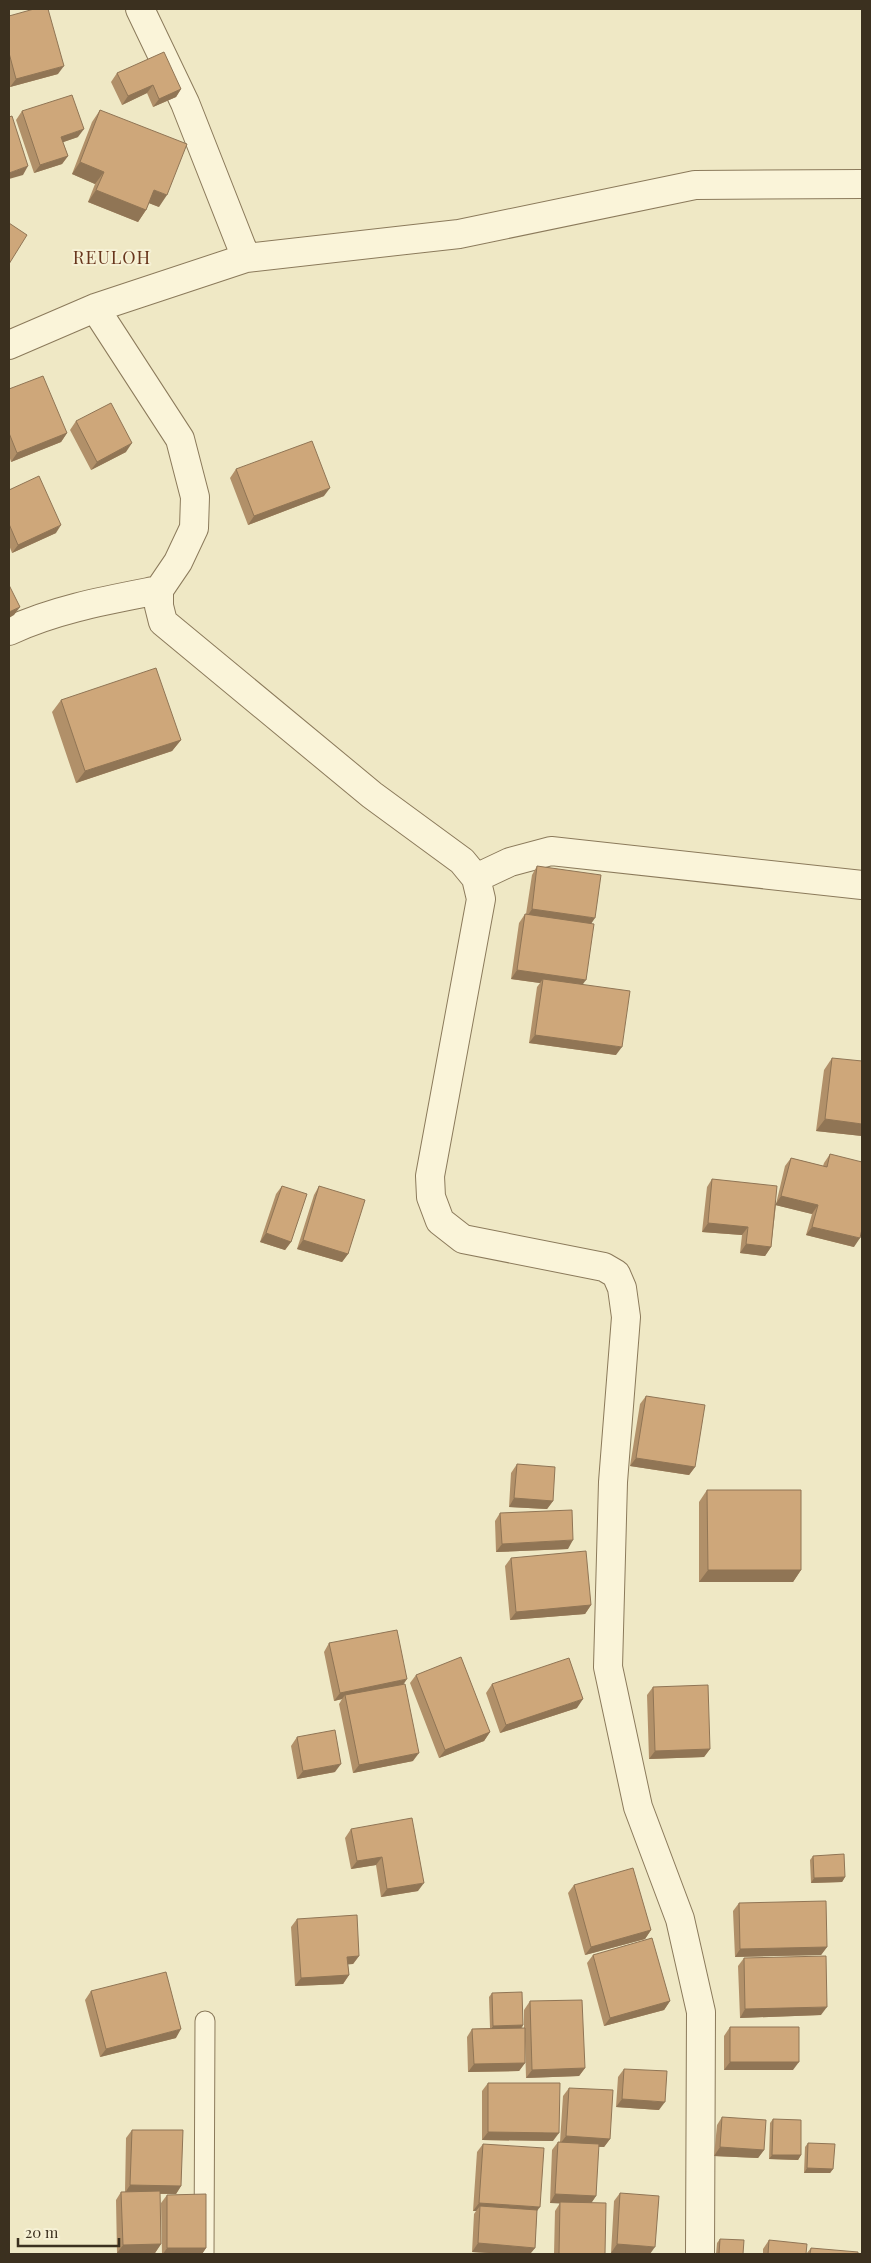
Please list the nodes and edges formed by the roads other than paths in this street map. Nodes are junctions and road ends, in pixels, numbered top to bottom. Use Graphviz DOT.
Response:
graph roads {
  1 [pos="140,9"];
  2 [pos="862,184"];
  3 [pos="246,258"];
  4 [pos="95,308"];
  5 [pos="9,345"];
  6 [pos="159,590"];
  7 [pos="9,631"];
  8 [pos="476,878"];
  9 [pos="862,886"];
  10 [pos="205,2021"];
  11 [pos="204,2254"];
  12 [pos="700,2254"];
  1 -- 3 [label="street"];
  2 -- 3 [label="street"];
  3 -- 4 [label="street"];
  4 -- 5 [label="street"];
  4 -- 6 [label="street"];
  6 -- 7 [label="street"];
  6 -- 8 [label="street"];
  8 -- 9 [label="street"];
  8 -- 12 [label="street"];
  10 -- 11 [label="lane"];
}
